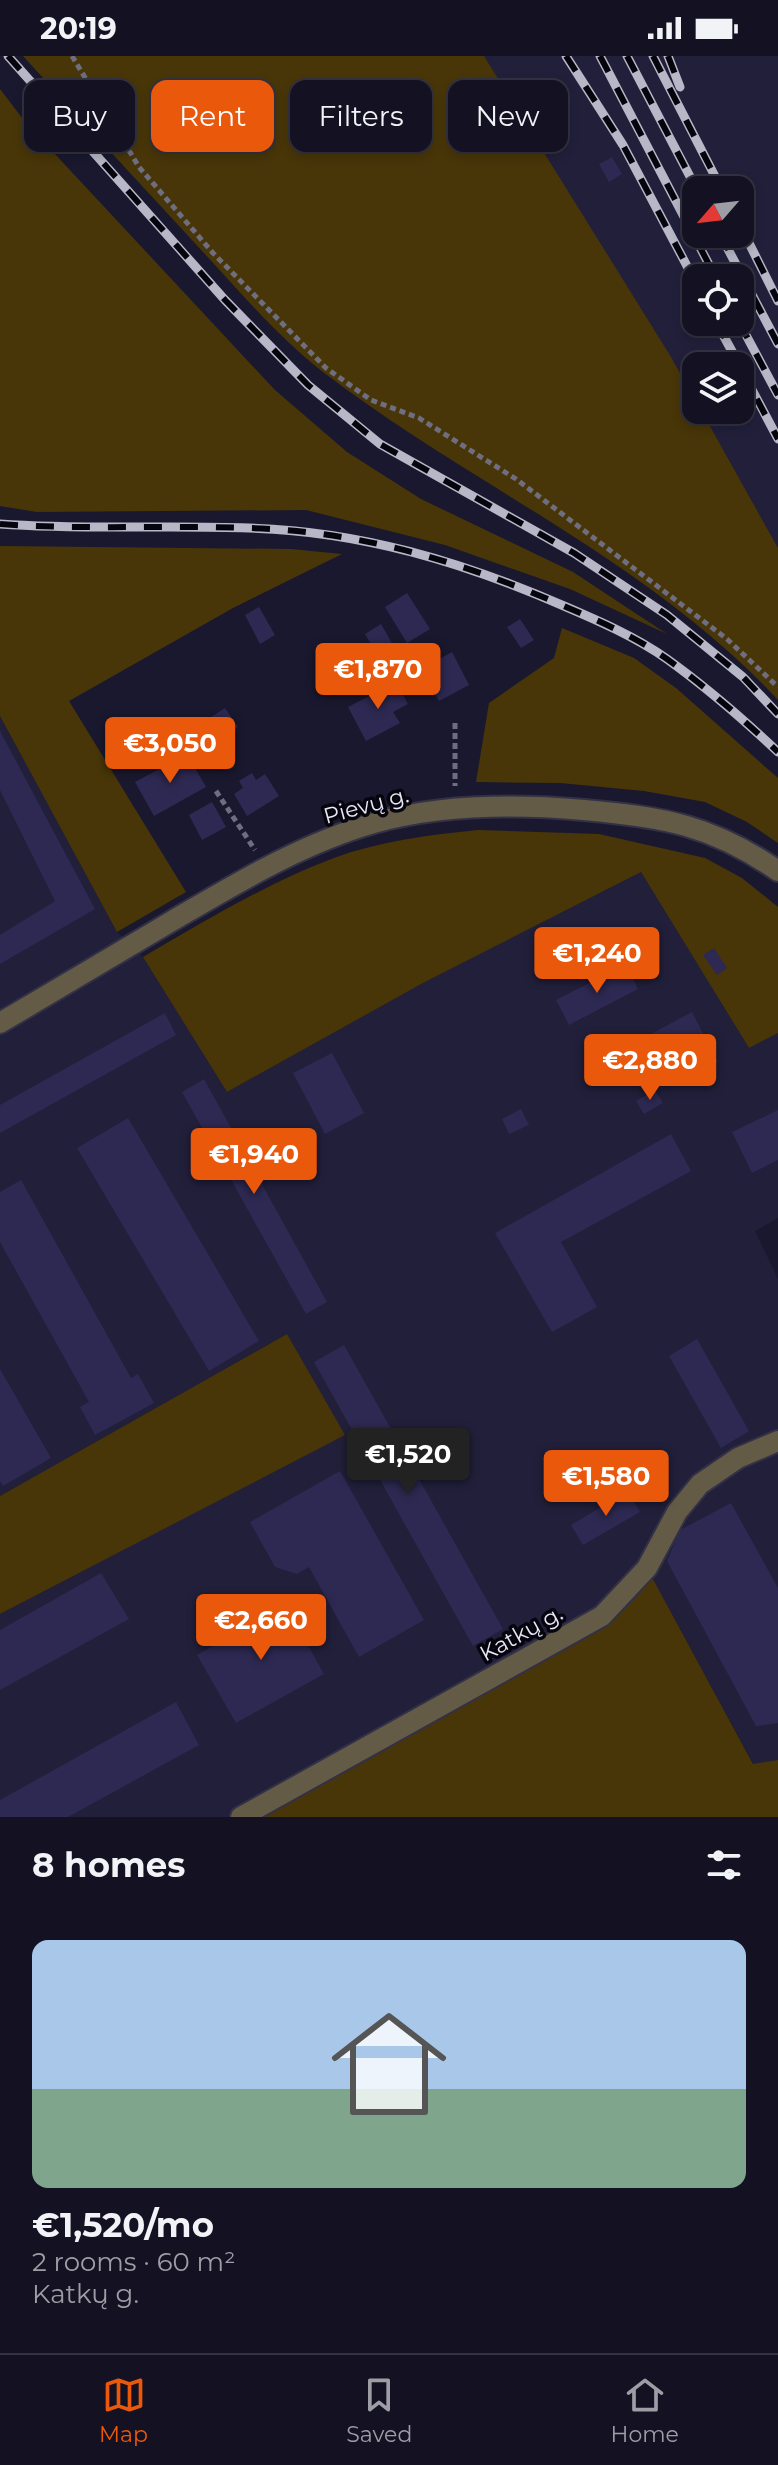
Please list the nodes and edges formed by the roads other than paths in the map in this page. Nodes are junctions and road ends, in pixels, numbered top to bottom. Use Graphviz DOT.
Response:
graph roads {
  1 [pos="778,871"];
  2 [pos="0,1023"];
  3 [pos="778,1441"];
  4 [pos="241,1817"];
  1 -- 2 [label="street, Pievų g."];
  3 -- 4 [label="street, Katkų g."];
}
